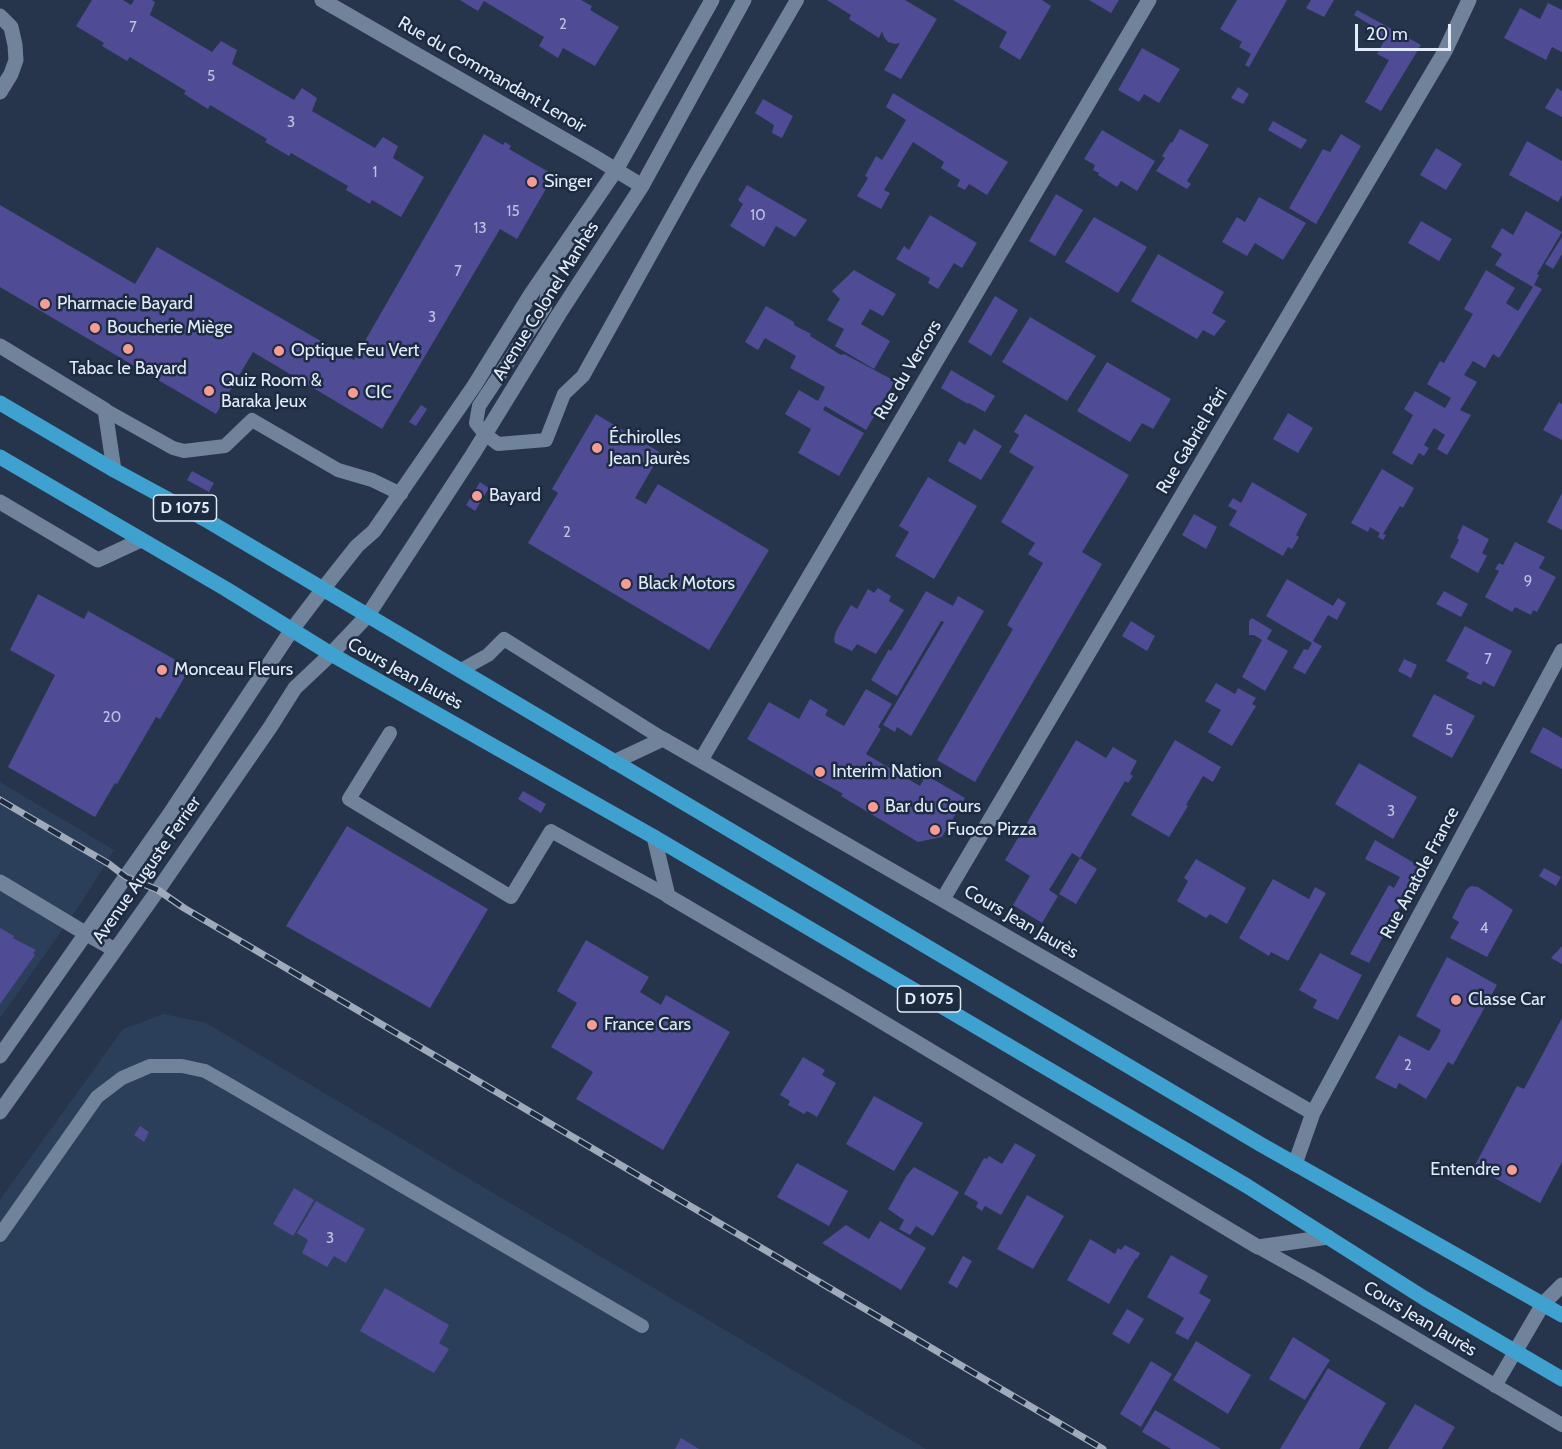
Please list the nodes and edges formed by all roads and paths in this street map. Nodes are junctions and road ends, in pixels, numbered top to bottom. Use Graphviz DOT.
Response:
graph roads {
  1 [pos="322,0"];
  2 [pos="712,0"];
  3 [pos="744,0"];
  4 [pos="797,0"];
  5 [pos="1149,0"];
  6 [pos="1469,0"];
  7 [pos="0,16"];
  8 [pos="0,92"];
  9 [pos="616,170"];
  10 [pos="642,186"];
  11 [pos="553,262"];
  12 [pos="0,346"];
  13 [pos="0,403"];
  14 [pos="105,410"];
  15 [pos="485,434"];
  16 [pos="0,457"];
  17 [pos="114,470"];
  18 [pos="401,494"];
  19 [pos="0,502"];
  20 [pos="141,540"];
  21 [pos="323,589"];
  22 [pos="368,615"];
  23 [pos="291,631"];
  24 [pos="1562,651"];
  25 [pos="331,654"];
  26 [pos="461,670"];
  27 [pos="390,733"];
  28 [pos="663,739"];
  29 [pos="701,760"];
  30 [pos="614,762"];
  31 [pos="654,837"];
  32 [pos="0,882"];
  33 [pos="668,896"];
  34 [pos="943,899"];
  35 [pos="85,933"];
  36 [pos="115,950"];
  37 [pos="0,1056"];
  38 [pos="0,1112"];
  39 [pos="1313,1113"];
  40 [pos="1295,1164"];
  41 [pos="0,1235"];
  42 [pos="1328,1237"];
  43 [pos="1258,1247"];
  44 [pos="1562,1285"];
  45 [pos="1543,1304"];
  46 [pos="1562,1315"];
  47 [pos="642,1326"];
  48 [pos="1515,1352"];
  49 [pos="1562,1379"];
  50 [pos="1495,1386"];
  51 [pos="1562,1425"];
  1 -- 9 [label="street, Rue du Commandant Lenoir"];
  2 -- 9 [label="street, Avenue Colonel Manhès"];
  3 -- 10 [label="street, Avenue Colonel Manhès"];
  4 -- 15 [label="lane"];
  5 -- 29 [label="street, Rue du Vercors"];
  6 -- 34 [label="street, Rue Gabriel Péri"];
  7 -- 8 [label="street"];
  9 -- 10 [label="street, Rue du Commandant Lenoir"];
  9 -- 11 [label="street, Avenue Colonel Manhès"];
  10 -- 15 [label="street, Avenue Colonel Manhès"];
  11 -- 15 [label="lane"];
  11 -- 18 [label="street, Avenue Colonel Manhès"];
  12 -- 14 [label="street"];
  13 -- 17 [label="main road, Cours Jean Jaurès / D 1075"];
  14 -- 17 [label="street"];
  14 -- 18 [label="lane"];
  15 -- 22 [label="street, Avenue Colonel Manhès"];
  16 -- 20 [label="main road, Cours Jean Jaurès / D 1075"];
  17 -- 21 [label="main road, Cours Jean Jaurès / D 1075"];
  18 -- 21 [label="street, Avenue Colonel Manhès"];
  19 -- 20 [label="street"];
  20 -- 23 [label="main road, Cours Jean Jaurès / D 1075"];
  21 -- 22 [label="main road, Cours Jean Jaurès / D 1075"];
  21 -- 23 [label="street, Avenue Auguste Ferrier"];
  22 -- 25 [label="street, Avenue Auguste Ferrier"];
  22 -- 26 [label="main road, Cours Jean Jaurès / D 1075"];
  23 -- 25 [label="main road, Cours Jean Jaurès / D 1075"];
  23 -- 35 [label="street, Avenue Auguste Ferrier"];
  24 -- 39 [label="street, Rue Anatole France"];
  25 -- 31 [label="main road, Cours Jean Jaurès / D 1075"];
  25 -- 36 [label="street, Avenue Auguste Ferrier"];
  26 -- 28 [label="lane, Cours Jean Jaurès"];
  26 -- 30 [label="main road, Cours Jean Jaurès / D 1075"];
  27 -- 33 [label="lane, Cours Jean Jaurès"];
  28 -- 29 [label="street, Cours Jean Jaurès"];
  28 -- 30 [label="street"];
  29 -- 34 [label="street, Cours Jean Jaurès"];
  30 -- 40 [label="main road, Cours Jean Jaurès / D 1075"];
  31 -- 33 [label="street"];
  31 -- 42 [label="main road, Cours Jean Jaurès / D 1075"];
  32 -- 35 [label="street"];
  33 -- 43 [label="street, Cours Jean Jaurès"];
  34 -- 39 [label="street, Cours Jean Jaurès"];
  35 -- 36 [label="street"];
  35 -- 37 [label="street, Avenue Auguste Ferrier"];
  36 -- 38 [label="street, Avenue Auguste Ferrier"];
  39 -- 40 [label="street"];
  40 -- 45 [label="main road, Cours Jean Jaurès / D 1075"];
  41 -- 47 [label="lane"];
  42 -- 43 [label="street"];
  42 -- 48 [label="main road, Cours Jean Jaurès / D 1075"];
  43 -- 50 [label="lane, Cours Jean Jaurès"];
  44 -- 45 [label="street"];
  45 -- 46 [label="main road, Cours Jean Jaurès / D 1075"];
  45 -- 48 [label="street"];
  48 -- 49 [label="main road, Cours Jean Jaurès / D 1075"];
  48 -- 50 [label="lane"];
  50 -- 51 [label="lane, Cours Jean Jaurès"];
}
